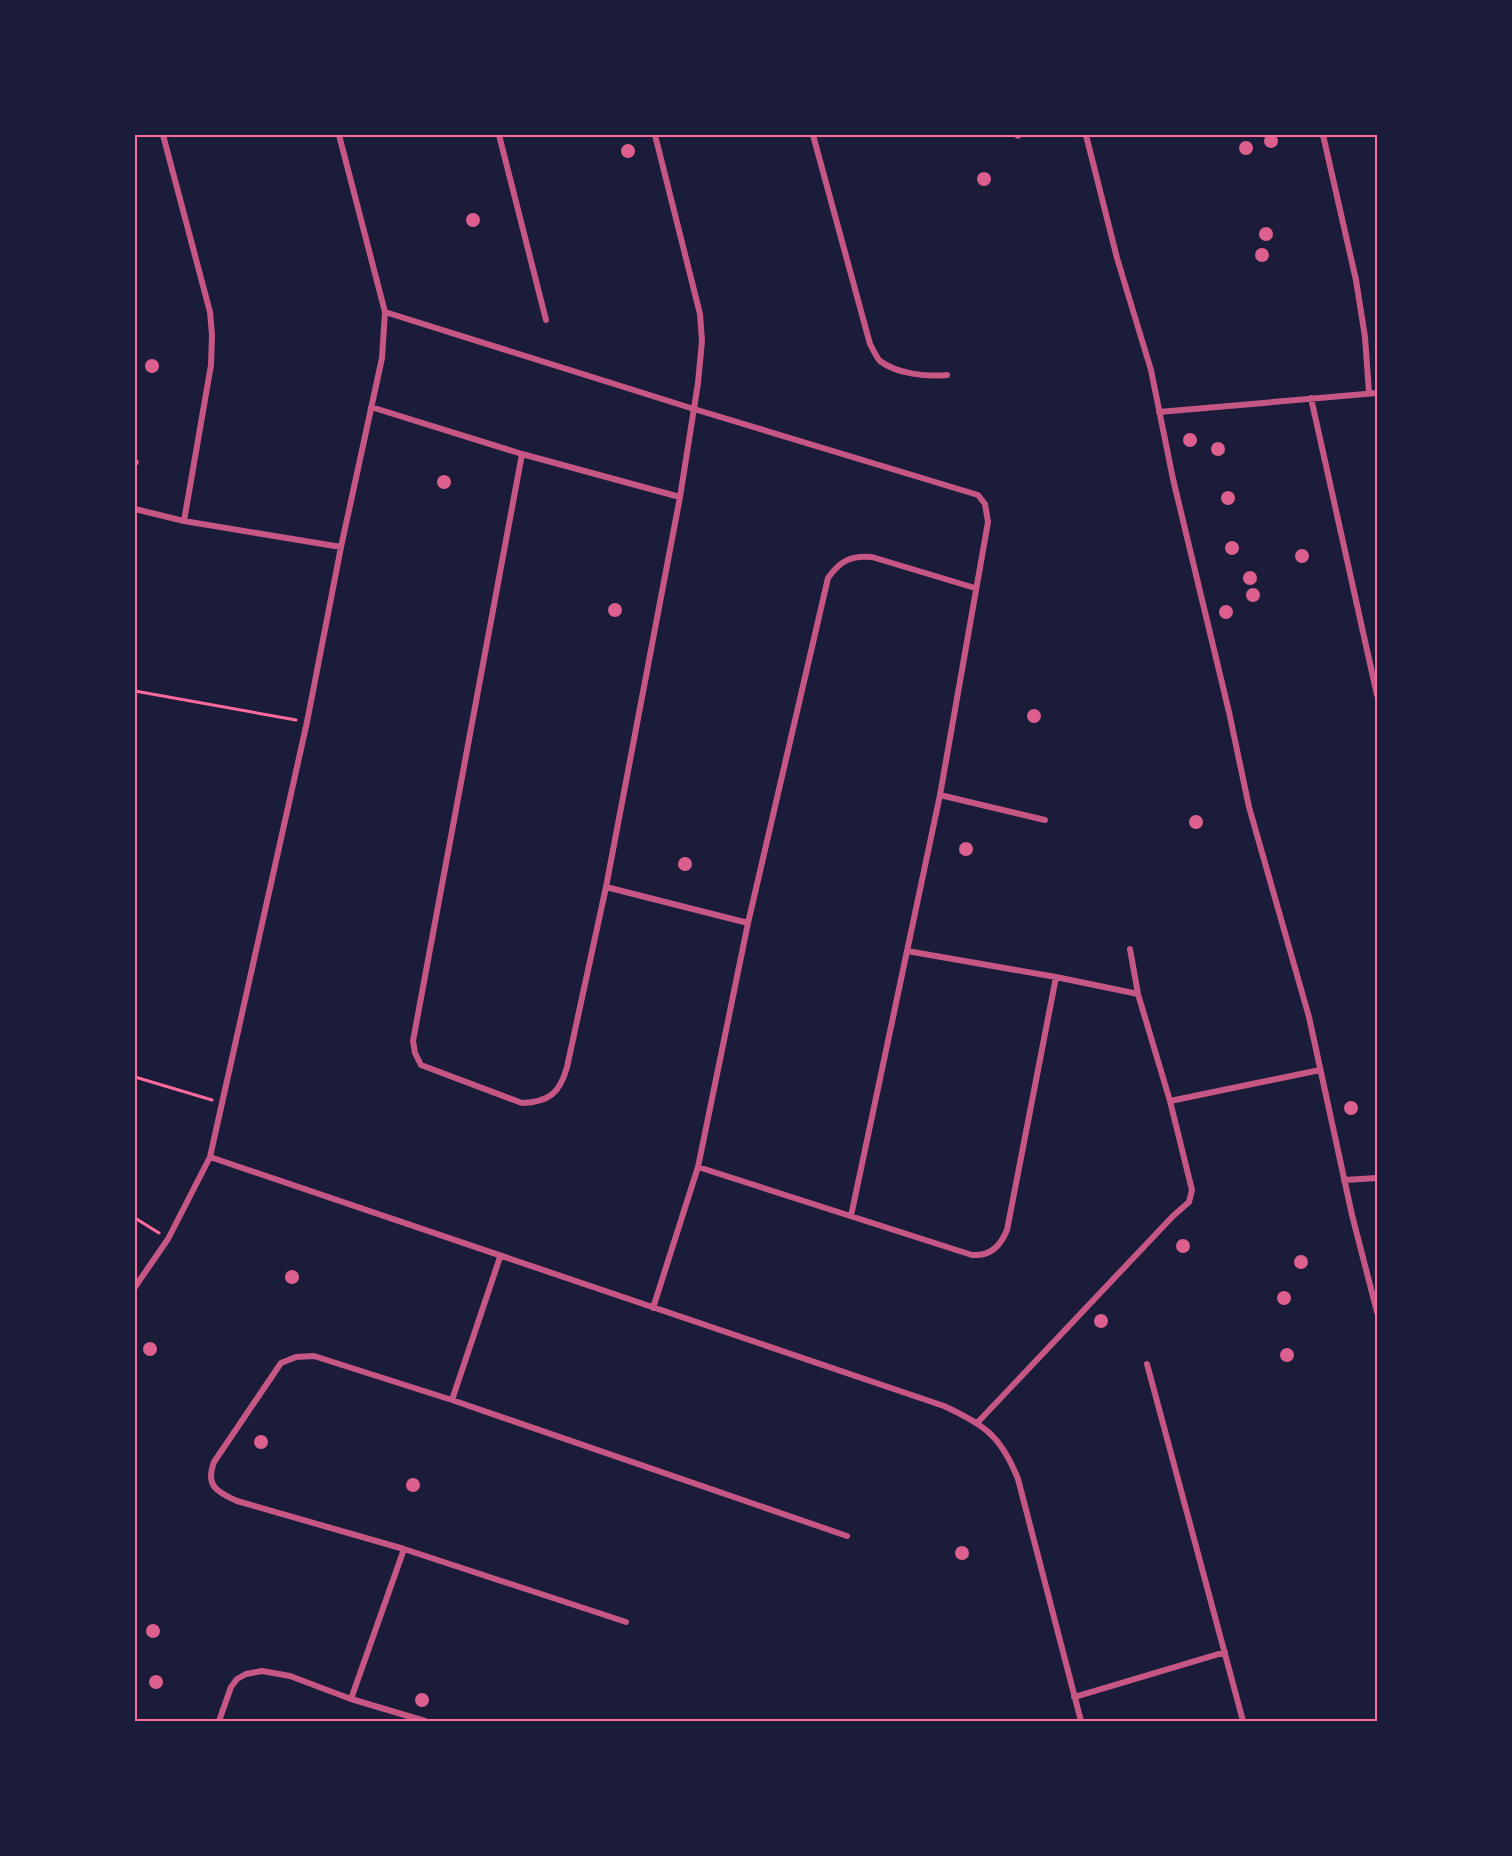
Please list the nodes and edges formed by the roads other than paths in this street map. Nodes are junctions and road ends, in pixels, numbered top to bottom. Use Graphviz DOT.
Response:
graph roads {
  1 [pos="163,135"];
  2 [pos="339,135"];
  3 [pos="499,135"];
  4 [pos="655,135"];
  5 [pos="813,135"];
  6 [pos="1086,135"];
  7 [pos="1323,135"];
  8 [pos="385,312"];
  9 [pos="546,320"];
  10 [pos="947,375"];
  11 [pos="1369,393"];
  12 [pos="1377,393"];
  13 [pos="1311,398"];
  14 [pos="371,407"];
  15 [pos="694,409"];
  16 [pos="1159,412"];
  17 [pos="522,454"];
  18 [pos="680,497"];
  19 [pos="135,509"];
  20 [pos="184,521"];
  21 [pos="341,547"];
  22 [pos="975,588"];
  23 [pos="1377,695"];
  24 [pos="940,795"];
  25 [pos="1045,820"];
  26 [pos="606,888"];
  27 [pos="748,923"];
  28 [pos="1130,949"];
  29 [pos="907,951"];
  30 [pos="1056,977"];
  31 [pos="1137,994"];
  32 [pos="1320,1070"];
  33 [pos="1170,1101"];
  34 [pos="210,1157"];
  35 [pos="698,1167"];
  36 [pos="1377,1178"];
  37 [pos="1344,1180"];
  38 [pos="851,1216"];
  39 [pos="500,1257"];
  40 [pos="135,1287"];
  41 [pos="653,1308"];
  42 [pos="1377,1312"];
  43 [pos="1147,1364"];
  44 [pos="452,1400"];
  45 [pos="978,1422"];
  46 [pos="847,1536"];
  47 [pos="404,1550"];
  48 [pos="626,1622"];
  49 [pos="1225,1652"];
  50 [pos="1074,1697"];
  51 [pos="351,1699"];
  52 [pos="219,1721"];
  53 [pos="425,1721"];
  54 [pos="1081,1721"];
  55 [pos="1243,1721"];
  1 -- 20 [label="street"];
  2 -- 8 [label="street"];
  3 -- 9 [label="street"];
  4 -- 15 [label="street"];
  5 -- 10 [label="street"];
  6 -- 16 [label="street"];
  7 -- 11 [label="street"];
  8 -- 14 [label="street"];
  8 -- 15 [label="street"];
  11 -- 12 [label="street"];
  11 -- 13 [label="street"];
  13 -- 16 [label="street"];
  13 -- 23 [label="street"];
  14 -- 17 [label="street"];
  14 -- 21 [label="street"];
  15 -- 18 [label="street"];
  15 -- 22 [label="street"];
  16 -- 32 [label="street"];
  17 -- 18 [label="street"];
  17 -- 26 [label="street"];
  18 -- 26 [label="street"];
  19 -- 20 [label="street"];
  20 -- 21 [label="street"];
  21 -- 34 [label="street"];
  22 -- 24 [label="street"];
  22 -- 27 [label="street"];
  24 -- 25 [label="street"];
  24 -- 29 [label="street"];
  26 -- 27 [label="street"];
  27 -- 35 [label="street"];
  28 -- 31 [label="street"];
  29 -- 30 [label="street"];
  29 -- 38 [label="street"];
  30 -- 31 [label="street"];
  30 -- 38 [label="street"];
  31 -- 33 [label="street"];
  32 -- 33 [label="street"];
  32 -- 37 [label="street"];
  33 -- 45 [label="street"];
  34 -- 39 [label="street"];
  34 -- 40 [label="street"];
  35 -- 38 [label="street"];
  35 -- 41 [label="street"];
  36 -- 37 [label="street"];
  37 -- 42 [label="street"];
  39 -- 41 [label="street"];
  39 -- 44 [label="street"];
  41 -- 45 [label="street"];
  43 -- 49 [label="street"];
  44 -- 46 [label="street"];
  44 -- 47 [label="street"];
  45 -- 50 [label="street"];
  47 -- 48 [label="street"];
  47 -- 51 [label="street"];
  49 -- 50 [label="street"];
  49 -- 55 [label="street"];
  50 -- 54 [label="street"];
  51 -- 52 [label="street"];
  51 -- 53 [label="street"];
}
